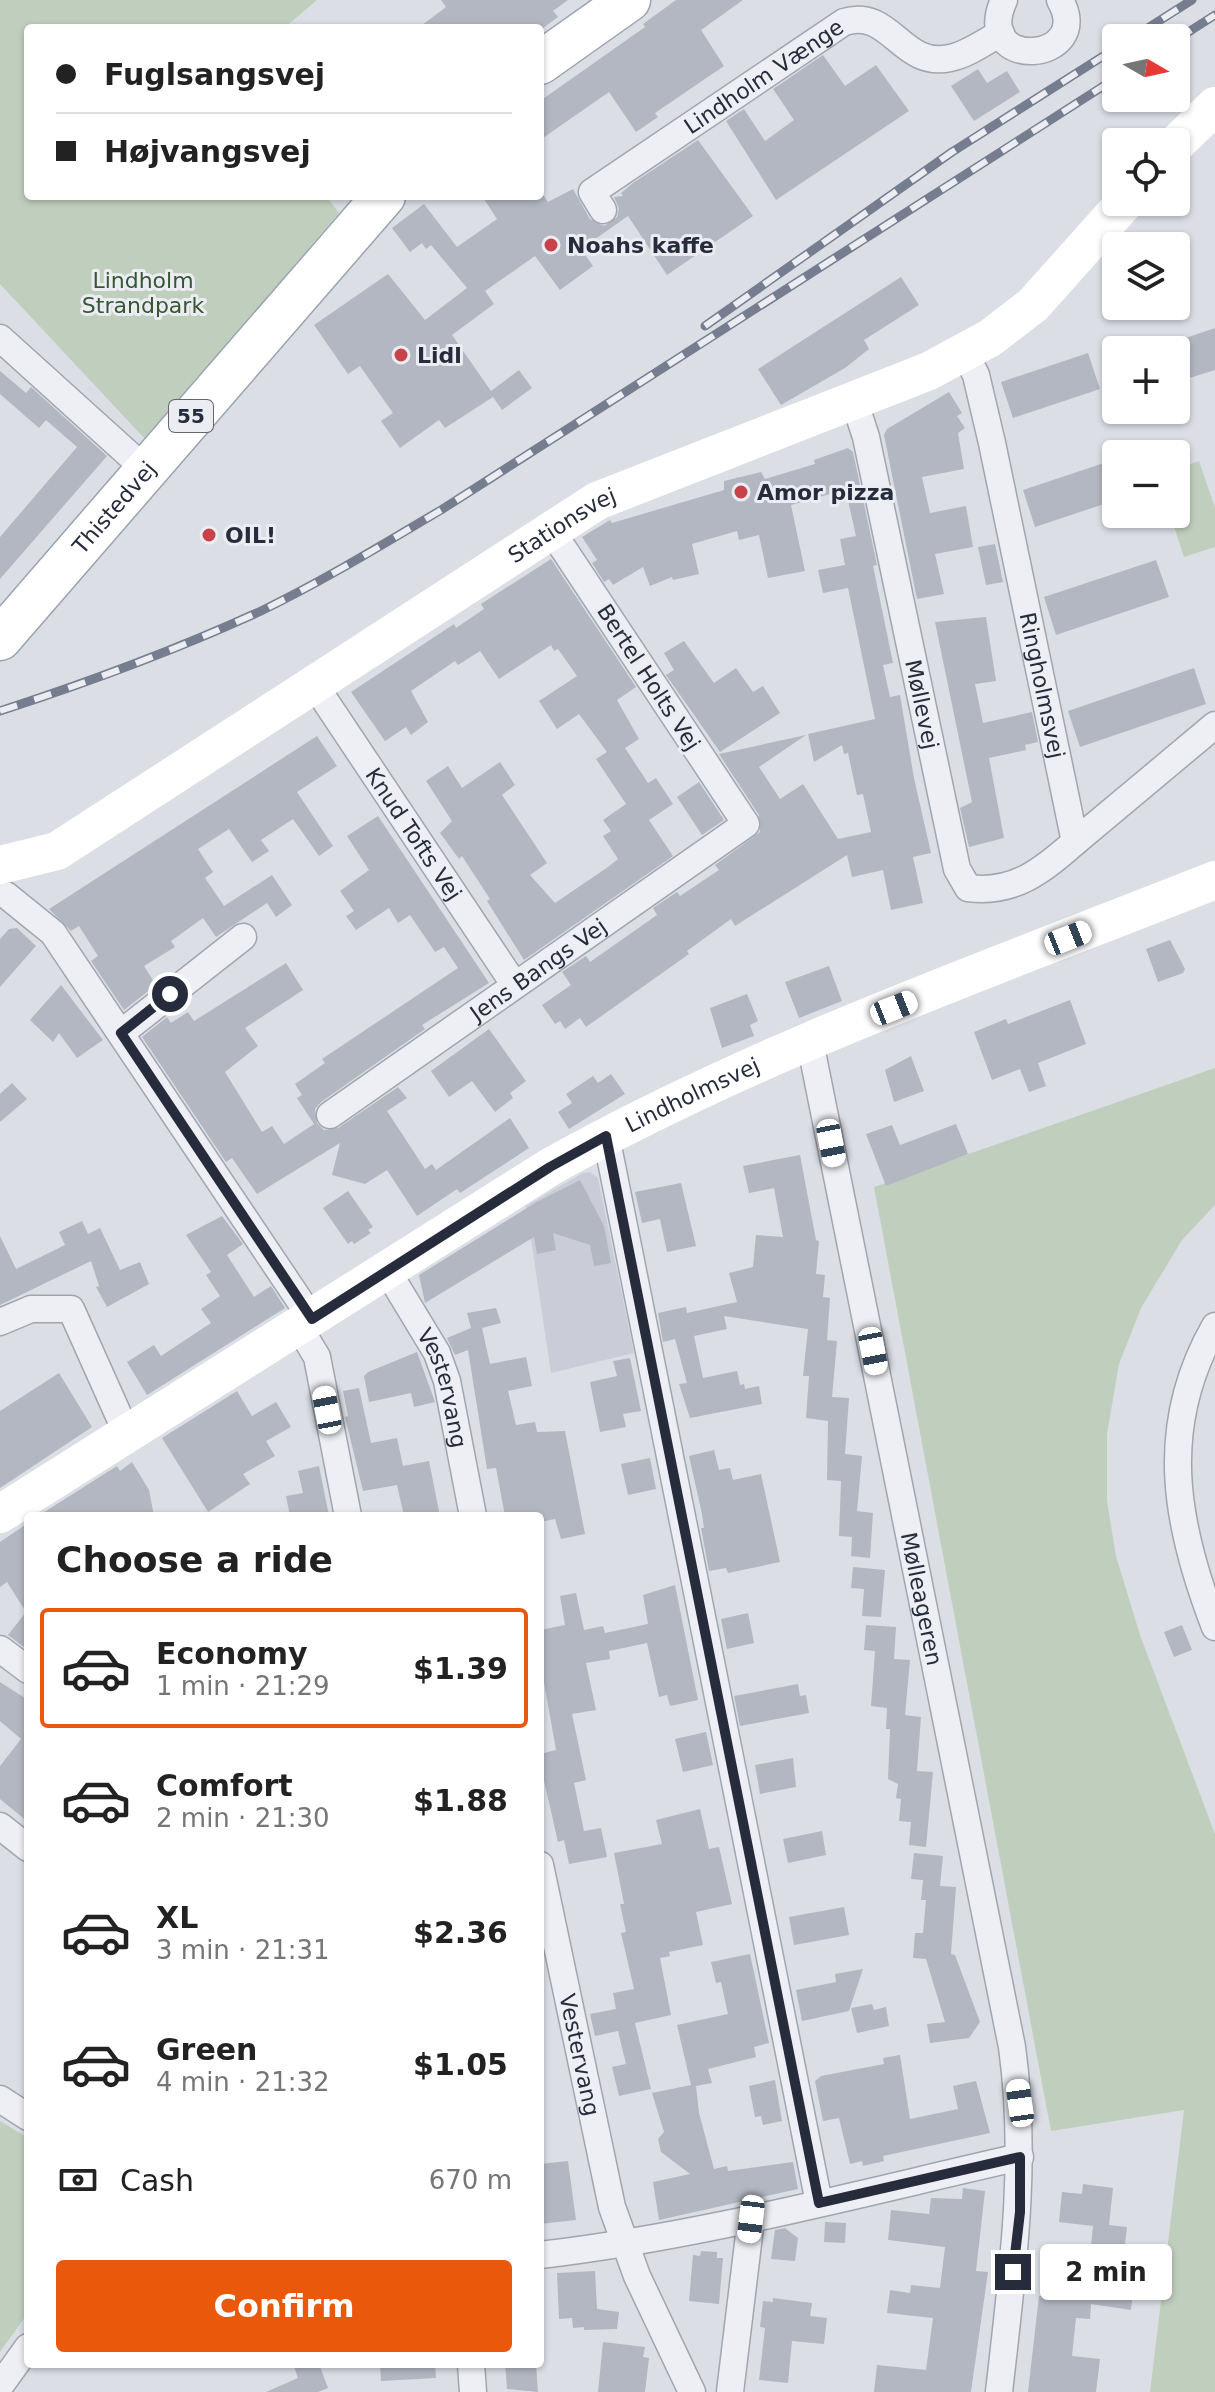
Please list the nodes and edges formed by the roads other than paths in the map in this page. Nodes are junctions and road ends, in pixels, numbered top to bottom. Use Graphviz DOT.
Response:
graph roads {
  1 [pos="629,0"];
  2 [pos="1004,0"];
  3 [pos="1060,0"];
  4 [pos="1001,33"];
  5 [pos="544,60"];
  6 [pos="1215,106"];
  7 [pos="1190,130"];
  8 [pos="380,200"];
  9 [pos="603,210"];
  10 [pos="1112,216"];
  11 [pos="0,338"];
  12 [pos="965,353"];
  13 [pos="854,400"];
  14 [pos="145,469"];
  15 [pos="551,530"];
  16 [pos="0,639"];
  17 [pos="314,684"];
  18 [pos="1215,725"];
  19 [pos="746,824"];
  20 [pos="1075,842"];
  21 [pos="1215,880"];
  22 [pos="4,883"];
  23 [pos="243,937"];
  24 [pos="514,984"];
  25 [pos="121,1033"];
  26 [pos="810,1042"];
  27 [pos="330,1115"];
  28 [pos="606,1136"];
  29 [pos="388,1272"];
  30 [pos="0,1322"];
  31 [pos="306,1323"];
  32 [pos="1215,1326"];
  33 [pos="127,1434"];
  34 [pos="347,1512"];
  35 [pos="472,1512"];
  36 [pos="0,1514"];
  37 [pos="1215,1627"];
  38 [pos="0,1649"];
  39 [pos="24,1667"];
  40 [pos="0,1826"];
  41 [pos="24,1845"];
  42 [pos="544,1884"];
  43 [pos="0,2099"];
  44 [pos="24,2114"];
  45 [pos="1020,2157"];
  46 [pos="819,2203"];
  47 [pos="751,2219"];
  48 [pos="626,2243"];
  49 [pos="544,2254"];
  50 [pos="24,2353"];
  51 [pos="471,2368"];
  52 [pos="0,2386"];
  53 [pos="473,2392"];
  54 [pos="692,2392"];
  55 [pos="730,2392"];
  56 [pos="999,2392"];
  1 -- 5 [label="main road"];
  2 -- 4 [label="street"];
  3 -- 4 [label="street"];
  4 -- 9 [label="street, Lindholm Vænge"];
  6 -- 7 [label="street"];
  8 -- 14 [label="main road, Thistedvej / 55"];
  10 -- 12 [label="street, Stationsvej"];
  11 -- 14 [label="street"];
  12 -- 13 [label="street, Stationsvej"];
  12 -- 20 [label="street, Ringholmsvej"];
  13 -- 15 [label="street, Stationsvej"];
  13 -- 20 [label="street, Møllevej"];
  14 -- 16 [label="main road, Thistedvej / 55"];
  15 -- 17 [label="street, Stationsvej"];
  15 -- 19 [label="street, Bertel Holts Vej"];
  17 -- 22 [label="street, Stationsvej"];
  17 -- 24 [label="street, Knud Tofts Vej"];
  18 -- 20 [label="street"];
  19 -- 24 [label="street, Jens Bangs Vej"];
  21 -- 26 [label="street, Lindholmsvej"];
  22 -- 25 [label="street"];
  23 -- 25 [label="street"];
  24 -- 27 [label="street, Jens Bangs Vej"];
  25 -- 31 [label="street"];
  26 -- 28 [label="street, Lindholmsvej"];
  26 -- 45 [label="street, Mølleageren"];
  28 -- 29 [label="street, Lindholmsvej"];
  28 -- 46 [label="street"];
  29 -- 31 [label="street, Lindholmsvej"];
  29 -- 35 [label="street, Vestervang"];
  30 -- 33 [label="street"];
  31 -- 33 [label="street, Lindholmsvej"];
  31 -- 34 [label="street"];
  32 -- 37 [label="street"];
  33 -- 36 [label="street, Lindholmsvej"];
  38 -- 39 [label="street"];
  40 -- 41 [label="street"];
  42 -- 48 [label="street, Vestervang"];
  43 -- 44 [label="street"];
  45 -- 46 [label="street"];
  45 -- 56 [label="street, Mølleageren"];
  46 -- 47 [label="street"];
  47 -- 48 [label="street"];
  47 -- 55 [label="street"];
  48 -- 49 [label="street"];
  48 -- 54 [label="street, Vestervang"];
  50 -- 52 [label="street"];
  51 -- 53 [label="street"];
}
